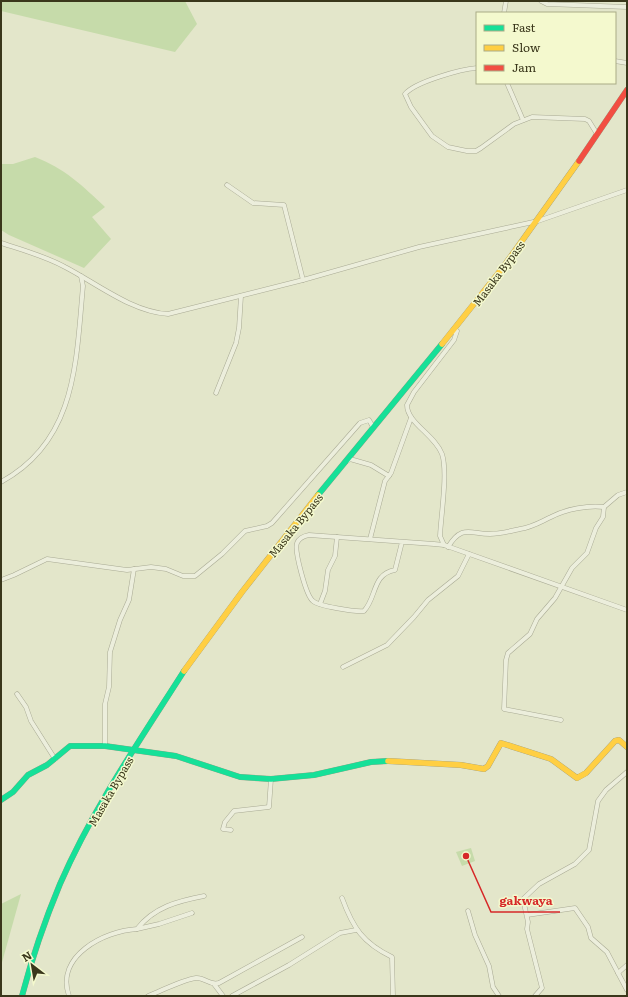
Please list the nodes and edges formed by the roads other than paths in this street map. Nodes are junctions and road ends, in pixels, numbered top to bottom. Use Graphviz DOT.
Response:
graph roads {
  1 [pos="506,1"];
  2 [pos="541,1"];
  3 [pos="627,7"];
  4 [pos="504,12"];
  5 [pos="616,61"];
  6 [pos="627,63"];
  7 [pos="476,68"];
  8 [pos="507,84"];
  9 [pos="627,90"];
  10 [pos="524,120"];
  11 [pos="597,134"];
  12 [pos="227,185"];
  13 [pos="627,190"];
  14 [pos="538,220"];
  15 [pos="1,244"];
  16 [pos="81,276"];
  17 [pos="303,280"];
  18 [pos="90,281"];
  19 [pos="83,286"];
  20 [pos="241,296"];
  21 [pos="452,332"];
  22 [pos="216,393"];
  23 [pos="411,418"];
  24 [pos="374,427"];
  25 [pos="345,462"];
  26 [pos="389,476"];
  27 [pos="1,482"];
  28 [pos="627,492"];
  29 [pos="604,507"];
  30 [pos="440,536"];
  31 [pos="337,537"];
  32 [pos="370,539"];
  33 [pos="402,542"];
  34 [pos="434,544"];
  35 [pos="446,546"];
  36 [pos="468,554"];
  37 [pos="134,569"];
  38 [pos="1,580"];
  39 [pos="561,586"];
  40 [pos="320,604"];
  41 [pos="627,610"];
  42 [pos="342,667"];
  43 [pos="17,694"];
  44 [pos="561,720"];
  45 [pos="105,746"];
  46 [pos="627,747"];
  47 [pos="132,751"];
  48 [pos="55,759"];
  49 [pos="627,772"];
  50 [pos="271,779"];
  51 [pos="1,800"];
  52 [pos="232,830"];
  53 [pos="204,896"];
  54 [pos="342,898"];
  55 [pos="468,911"];
  56 [pos="192,913"];
  57 [pos="527,915"];
  58 [pos="137,929"];
  59 [pos="356,930"];
  60 [pos="302,936"];
  61 [pos="627,965"];
  62 [pos="618,973"];
  63 [pos="214,984"];
  64 [pos="627,990"];
  65 [pos="22,996"];
  66 [pos="70,996"];
  67 [pos="148,996"];
  68 [pos="223,996"];
  69 [pos="232,996"];
  70 [pos="393,996"];
  71 [pos="499,996"];
  72 [pos="535,996"];
  1 -- 4 [label="street"];
  2 -- 3 [label="street"];
  5 -- 6 [label="street"];
  7 -- 10 [label="street"];
  8 -- 10 [label="street"];
  9 -- 11 [label="main road, Masaka Bypass"];
  10 -- 11 [label="street"];
  11 -- 14 [label="main road, Masaka Bypass"];
  12 -- 17 [label="street"];
  13 -- 14 [label="street"];
  14 -- 17 [label="street"];
  14 -- 21 [label="main road, Masaka Bypass"];
  15 -- 16 [label="street"];
  16 -- 18 [label="street"];
  16 -- 19 [label="street"];
  17 -- 20 [label="street"];
  18 -- 19 [label="street"];
  18 -- 20 [label="street"];
  19 -- 27 [label="street"];
  20 -- 22 [label="street"];
  21 -- 23 [label="street"];
  21 -- 24 [label="main road, Masaka Bypass"];
  23 -- 26 [label="street"];
  23 -- 30 [label="street"];
  24 -- 25 [label="main road, Masaka Bypass"];
  24 -- 37 [label="street"];
  25 -- 26 [label="street"];
  25 -- 47 [label="main road, Masaka Bypass"];
  26 -- 32 [label="street"];
  28 -- 29 [label="street"];
  29 -- 35 [label="street"];
  29 -- 39 [label="street"];
  30 -- 34 [label="street"];
  30 -- 35 [label="street"];
  31 -- 32 [label="street"];
  31 -- 40 [label="street"];
  31 -- 40 [label="street"];
  32 -- 33 [label="street"];
  33 -- 34 [label="street"];
  33 -- 40 [label="street"];
  34 -- 35 [label="street"];
  35 -- 36 [label="street"];
  36 -- 39 [label="street"];
  36 -- 42 [label="street"];
  37 -- 38 [label="street"];
  37 -- 45 [label="street"];
  39 -- 41 [label="street"];
  39 -- 44 [label="street"];
  43 -- 48 [label="street"];
  45 -- 47 [label="main road"];
  45 -- 48 [label="main road"];
  46 -- 50 [label="main road"];
  47 -- 50 [label="main road"];
  47 -- 65 [label="main road, Masaka Bypass"];
  48 -- 51 [label="main road"];
  49 -- 57 [label="street"];
  50 -- 52 [label="street"];
  53 -- 58 [label="street"];
  54 -- 59 [label="street"];
  55 -- 71 [label="street"];
  56 -- 58 [label="street"];
  57 -- 62 [label="street"];
  57 -- 72 [label="street"];
  58 -- 66 [label="street"];
  59 -- 69 [label="street"];
  59 -- 70 [label="street"];
  60 -- 63 [label="street"];
  61 -- 62 [label="street"];
  62 -- 64 [label="street"];
  63 -- 67 [label="street"];
  63 -- 68 [label="street"];
}
